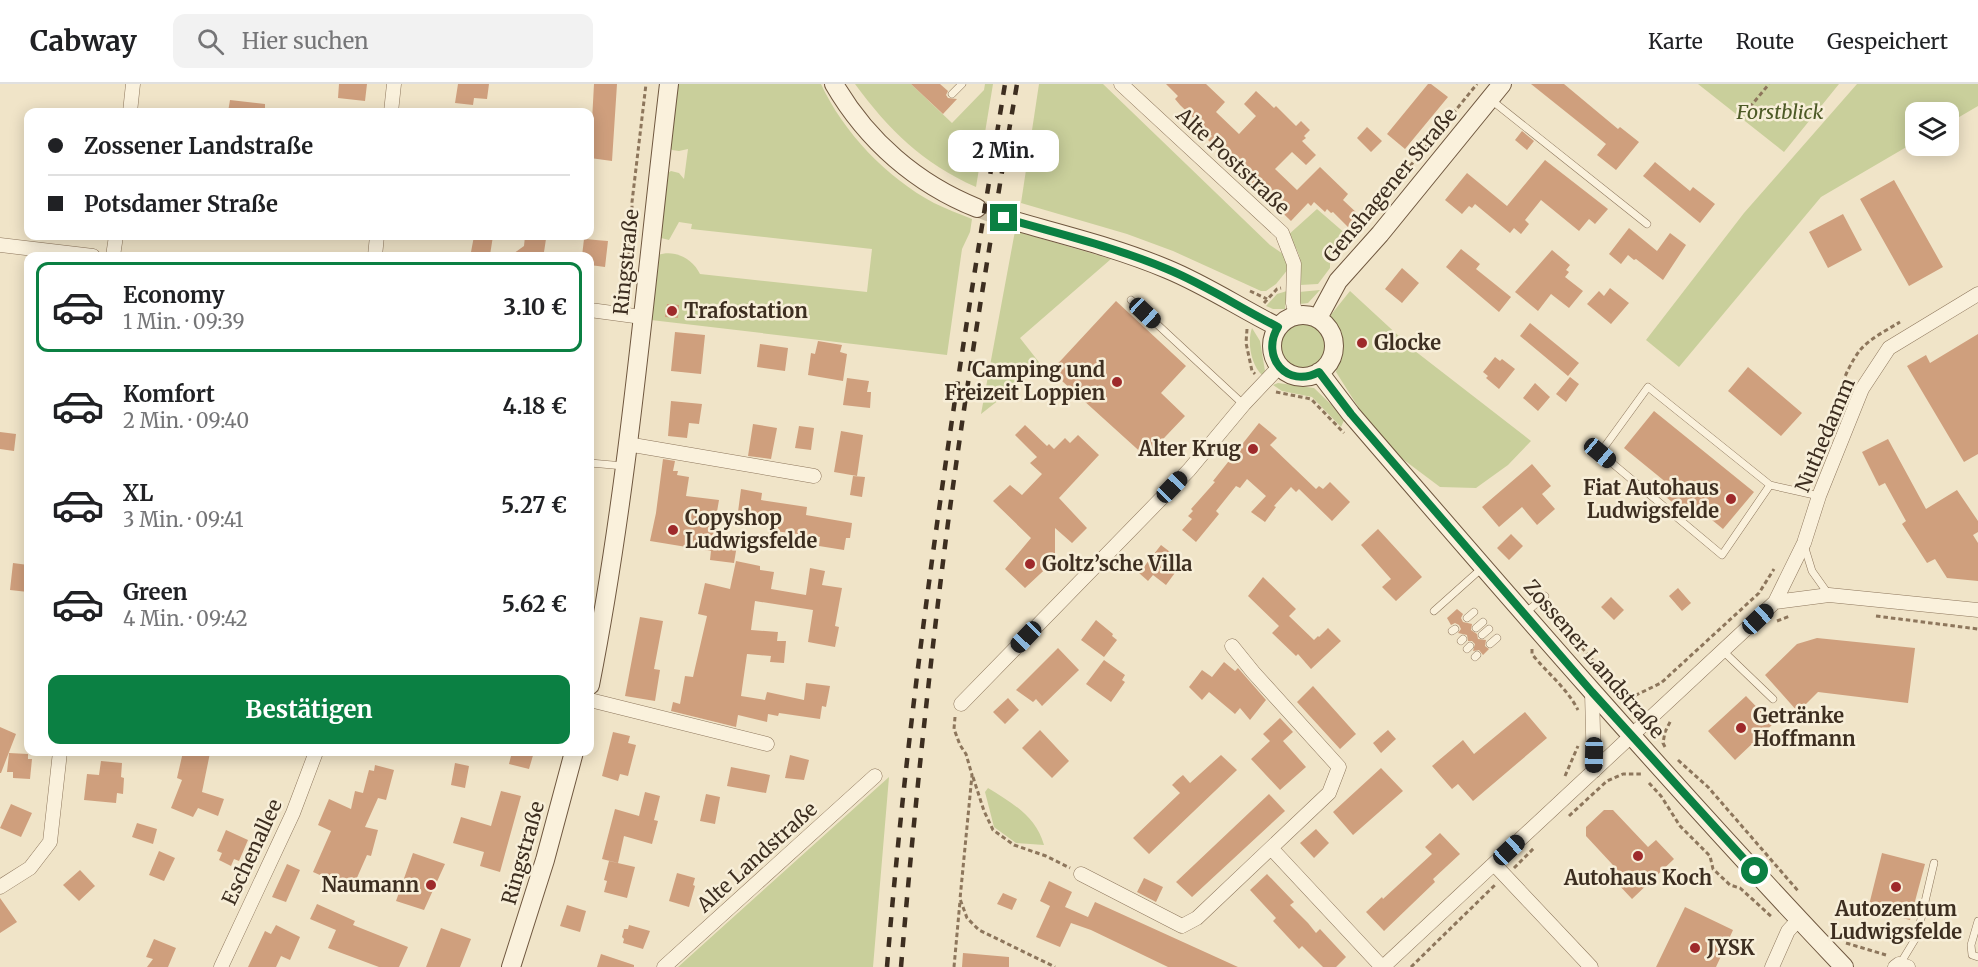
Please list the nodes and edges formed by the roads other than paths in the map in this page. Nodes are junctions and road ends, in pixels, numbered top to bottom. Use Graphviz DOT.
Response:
graph roads {
  1 [pos="133,84"];
  2 [pos="394,84"];
  3 [pos="669,84"];
  4 [pos="834,84"];
  5 [pos="962,84"];
  6 [pos="1121,84"];
  7 [pos="1502,84"];
  8 [pos="952,94"];
  9 [pos="1490,99"];
  10 [pos="130,108"];
  11 [pos="391,108"];
  12 [pos="977,208"];
  13 [pos="1004,218"];
  14 [pos="1647,224"];
  15 [pos="0,245"];
  16 [pos="59,252"];
  17 [pos="1978,294"];
  18 [pos="1131,300"];
  19 [pos="594,310"];
  20 [pos="1296,315"];
  21 [pos="642,316"];
  22 [pos="1318,318"];
  23 [pos="1278,327"];
  24 [pos="1279,367"];
  25 [pos="1319,372"];
  26 [pos="1244,404"];
  27 [pos="627,444"];
  28 [pos="594,463"];
  29 [pos="624,466"];
  30 [pos="814,476"];
  31 [pos="1770,485"];
  32 [pos="1819,496"];
  33 [pos="1804,543"];
  34 [pos="1483,567"];
  35 [pos="1829,595"];
  36 [pos="1545,596"];
  37 [pos="1775,602"];
  38 [pos="1978,610"];
  39 [pos="1434,611"];
  40 [pos="1474,612"];
  41 [pos="1524,614"];
  42 [pos="1467,618"];
  43 [pos="1483,622"];
  44 [pos="1476,628"];
  45 [pos="1489,629"];
  46 [pos="1482,635"];
  47 [pos="1497,638"];
  48 [pos="1490,644"];
  49 [pos="1232,646"];
  50 [pos="1723,651"];
  51 [pos="594,663"];
  52 [pos="1592,692"];
  53 [pos="1773,699"];
  54 [pos="594,701"];
  55 [pos="961,704"];
  56 [pos="1632,736"];
  57 [pos="767,744"];
  58 [pos="60,756"];
  59 [pos="314,756"];
  60 [pos="573,756"];
  61 [pos="1594,771"];
  62 [pos="876,776"];
  63 [pos="1271,848"];
  64 [pos="1934,863"];
  65 [pos="1494,864"];
  66 [pos="1081,873"];
  67 [pos="0,887"];
  68 [pos="1978,921"];
  69 [pos="1793,925"];
  70 [pos="1978,957"];
  71 [pos="1901,966"];
  72 [pos="221,967"];
  73 [pos="511,967"];
  74 [pos="664,967"];
  75 [pos="1383,967"];
  76 [pos="1591,967"];
  77 [pos="1772,967"];
  78 [pos="1844,967"];
  1 -- 10 [label="street"];
  2 -- 11 [label="street"];
  3 -- 21 [label="main road, Ringstraße"];
  4 -- 12 [label="main road"];
  5 -- 8 [label="lane"];
  6 -- 20 [label="street, Alte Poststraße"];
  7 -- 9 [label="main road, Genshagener Straße"];
  9 -- 14 [label="lane"];
  9 -- 22 [label="main road, Genshagener Straße"];
  13 -- 23 [label="main road"];
  15 -- 16 [label="street"];
  17 -- 32 [label="street, Nuthedamm"];
  18 -- 26 [label="lane"];
  19 -- 21 [label="street"];
  20 -- 22 [label="main road"];
  20 -- 23 [label="main road"];
  21 -- 27 [label="main road, Ringstraße"];
  22 -- 25 [label="main road"];
  23 -- 24 [label="main road"];
  24 -- 25 [label="main road"];
  24 -- 26 [label="street"];
  25 -- 34 [label="main road, Zossener Landstraße"];
  26 -- 55 [label="street"];
  27 -- 29 [label="main road, Ringstraße"];
  27 -- 30 [label="street"];
  28 -- 29 [label="lane"];
  29 -- 51 [label="main road, Ringstraße"];
  31 -- 31 [label="lane"];
  31 -- 32 [label="lane"];
  32 -- 33 [label="street, Nuthedamm"];
  33 -- 35 [label="lane"];
  33 -- 37 [label="street, Nuthedamm"];
  34 -- 39 [label="lane"];
  34 -- 41 [label="main road, Zossener Landstraße"];
  35 -- 37 [label="street"];
  35 -- 38 [label="street"];
  36 -- 41 [label="lane"];
  37 -- 50 [label="street, Nuthedamm"];
  40 -- 42 [label="lane"];
  41 -- 52 [label="main road, Zossener Landstraße"];
  43 -- 44 [label="lane"];
  45 -- 46 [label="lane"];
  47 -- 48 [label="lane"];
  49 -- 63 [label="street"];
  50 -- 53 [label="lane"];
  50 -- 56 [label="street, Nuthedamm"];
  52 -- 56 [label="main road, Zossener Landstraße"];
  52 -- 61 [label="street"];
  54 -- 57 [label="street"];
  56 -- 61 [label="street, Nuthedamm"];
  56 -- 69 [label="main road, Zossener Landstraße"];
  58 -- 67 [label="street"];
  59 -- 72 [label="street, Eschenallee"];
  60 -- 73 [label="main road, Ringstraße"];
  61 -- 65 [label="street, Nuthedamm"];
  62 -- 74 [label="street, Alte Landstraße"];
  63 -- 66 [label="street"];
  63 -- 75 [label="street"];
  64 -- 71 [label="lane"];
  65 -- 75 [label="street, Nuthedamm"];
  65 -- 76 [label="street"];
  68 -- 70 [label="lane"];
  69 -- 77 [label="street"];
  69 -- 78 [label="main road, Zossener Landstraße"];
}
